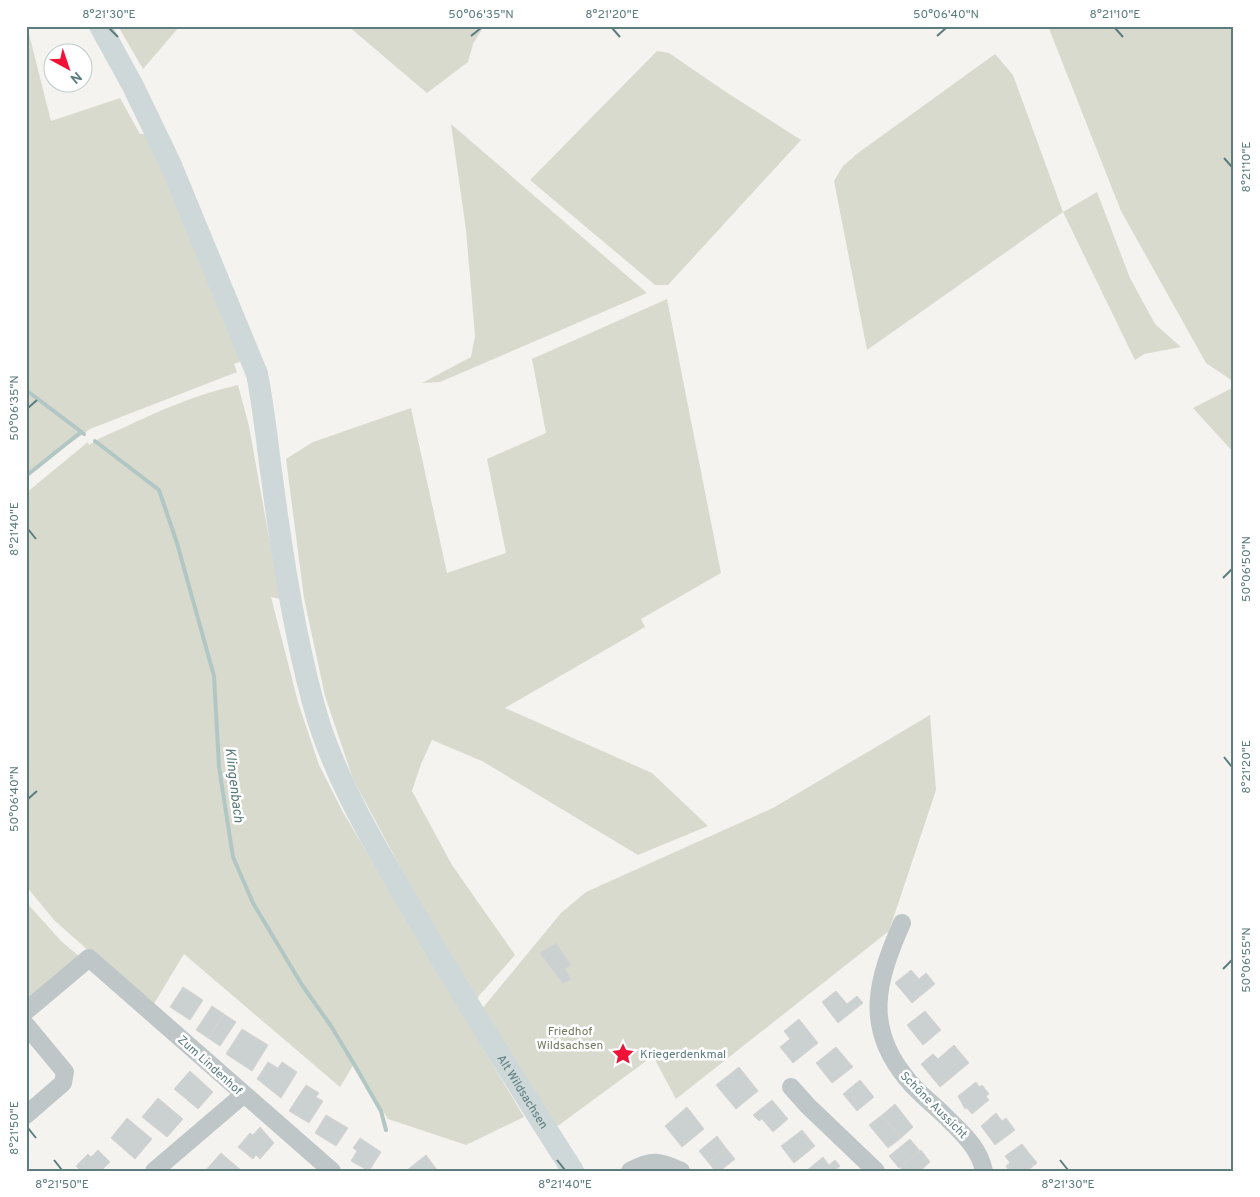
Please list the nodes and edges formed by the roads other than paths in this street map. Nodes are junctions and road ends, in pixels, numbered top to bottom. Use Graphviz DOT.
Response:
graph roads {
  1 [pos="100,26"];
  2 [pos="902,923"];
  3 [pos="26,1011"];
  4 [pos="26,1025"];
  5 [pos="791,1087"];
  6 [pos="244,1094"];
  7 [pos="26,1115"];
  8 [pos="154,1171"];
  9 [pos="332,1171"];
  10 [pos="573,1171"];
  11 [pos="630,1171"];
  12 [pos="681,1171"];
  13 [pos="876,1171"];
  14 [pos="984,1171"];
  1 -- 10 [label="main road, Alt Wildsachsen"];
  2 -- 14 [label="street, Schöne Aussicht"];
  3 -- 6 [label="street, Zum Lindenhof"];
  4 -- 7 [label="street"];
  5 -- 13 [label="street"];
  6 -- 8 [label="street"];
  6 -- 9 [label="street, Zum Lindenhof"];
  11 -- 12 [label="street"];
}
